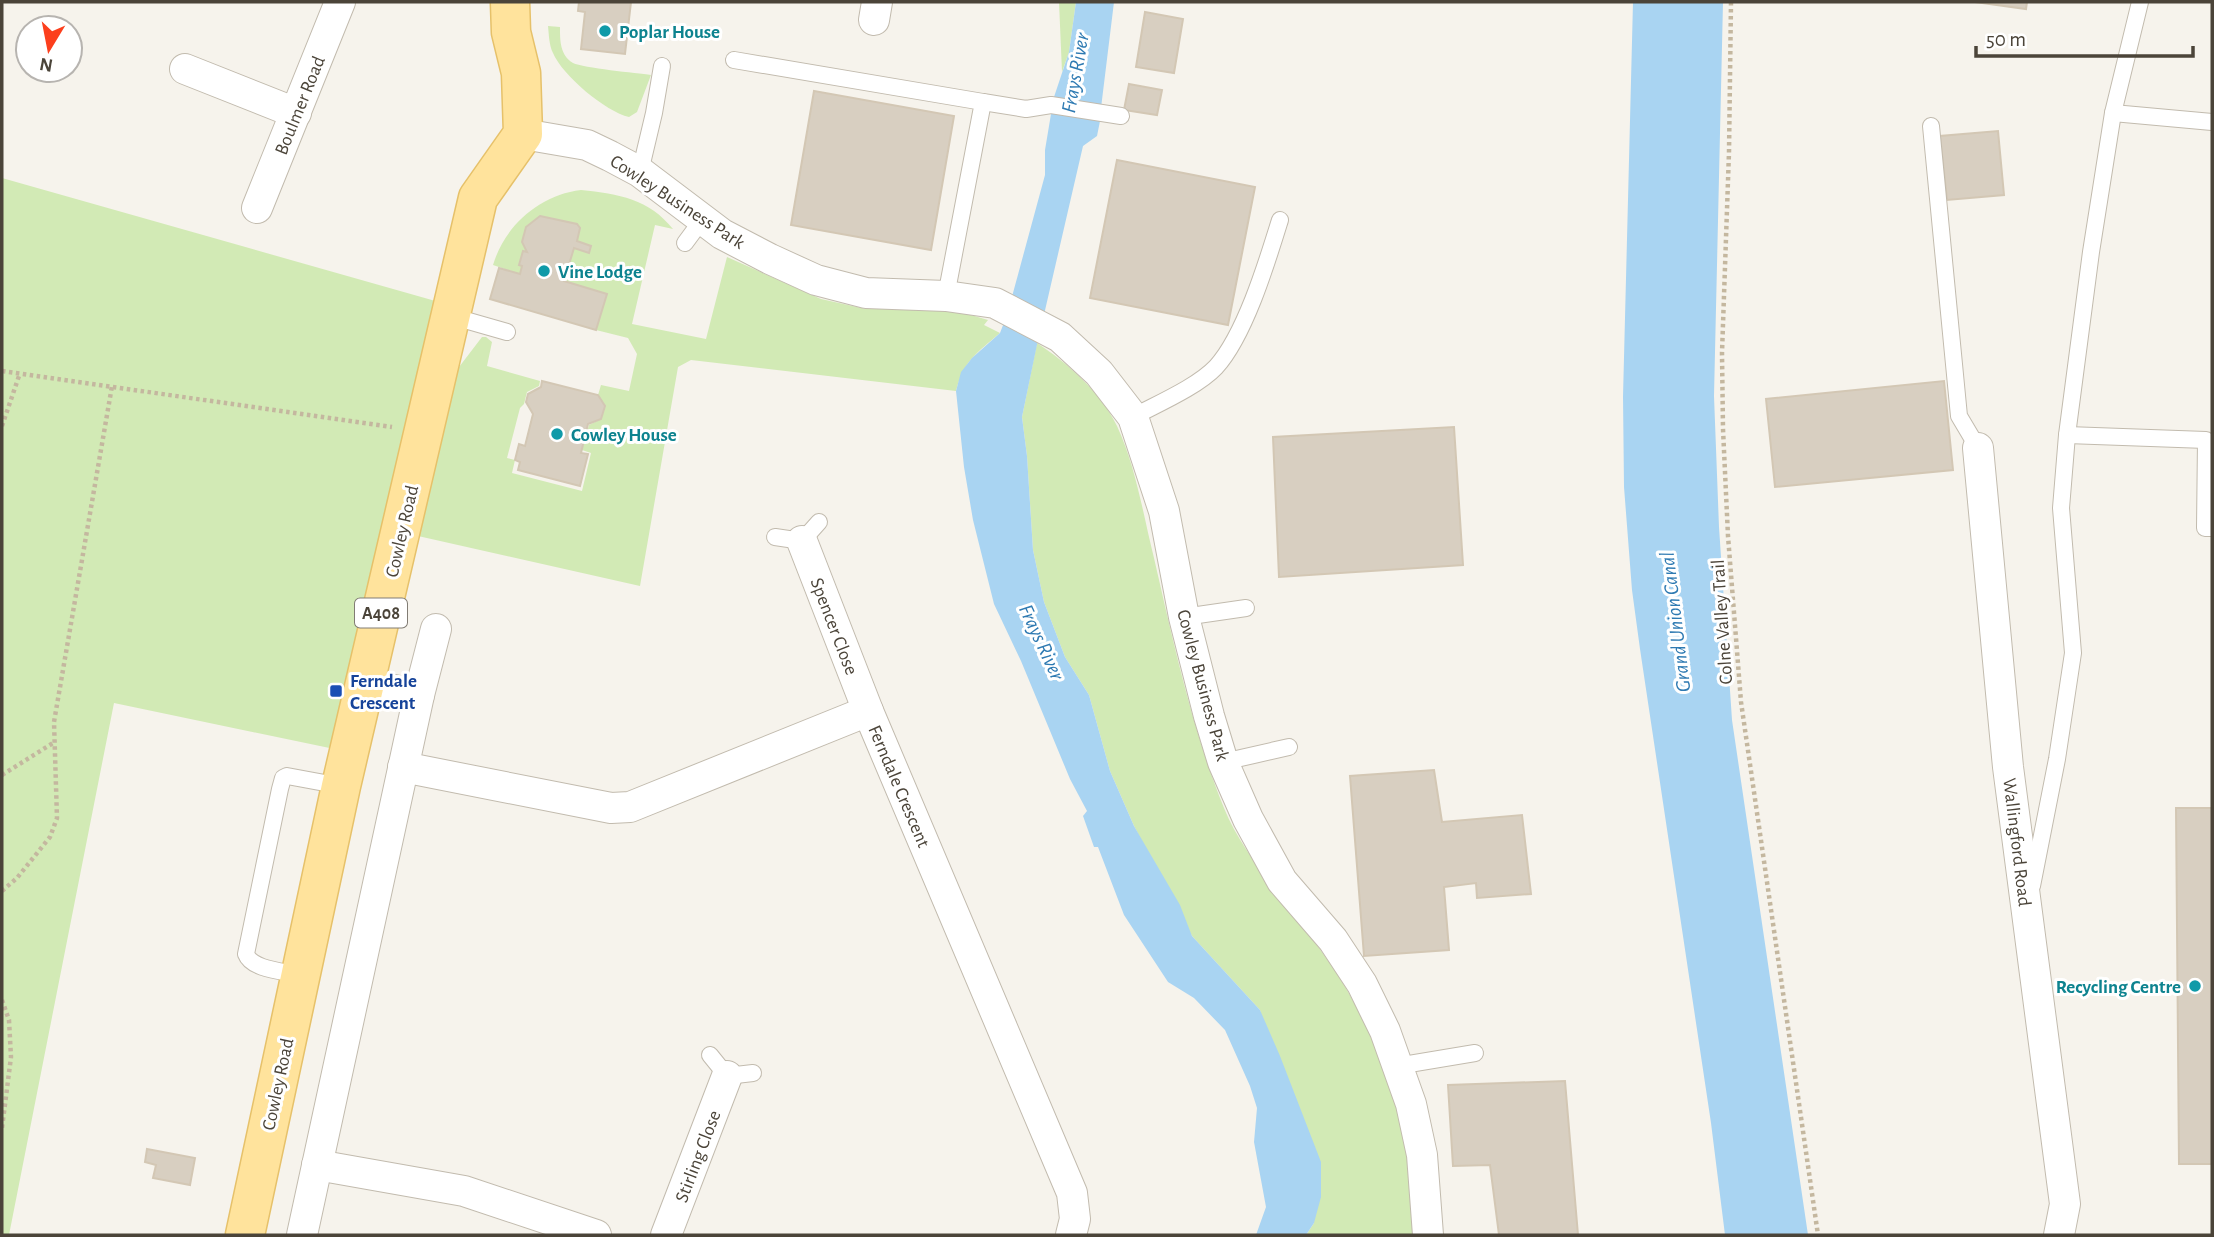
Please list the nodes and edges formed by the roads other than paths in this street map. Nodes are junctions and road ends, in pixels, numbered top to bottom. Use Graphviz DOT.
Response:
graph roads {
  1 [pos="340,2"];
  2 [pos="510,2"];
  3 [pos="2140,2"];
  4 [pos="734,60"];
  5 [pos="662,66"];
  6 [pos="185,69"];
  7 [pos="983,102"];
  8 [pos="296,113"];
  9 [pos="2113,113"];
  10 [pos="1121,116"];
  11 [pos="2212,122"];
  12 [pos="1931,126"];
  13 [pos="523,134"];
  14 [pos="640,172"];
  15 [pos="257,208"];
  16 [pos="1280,220"];
  17 [pos="946,296"];
  18 [pos="451,316"];
  19 [pos="507,332"];
  20 [pos="1133,417"];
  21 [pos="2067,435"];
  22 [pos="1978,448"];
  23 [pos="2212,528"];
  24 [pos="799,533"];
  25 [pos="1246,608"];
  26 [pos="1184,617"];
  27 [pos="436,629"];
  28 [pos="364,684"];
  29 [pos="419,695"];
  30 [pos="868,711"];
  31 [pos="1289,747"];
  32 [pos="1223,762"];
  33 [pos="403,767"];
  34 [pos="341,786"];
  35 [pos="2027,912"];
  36 [pos="300,975"];
  37 [pos="1475,1053"];
  38 [pos="1398,1066"];
  39 [pos="730,1068"];
  40 [pos="317,1165"];
  41 [pos="245,1235"];
  42 [pos="302,1235"];
  43 [pos="596,1235"];
  44 [pos="666,1235"];
  45 [pos="1071,1235"];
  46 [pos="1427,1235"];
  47 [pos="2059,1235"];
  1 -- 8 [label="street, Boulmer Road"];
  2 -- 13 [label="main road"];
  3 -- 9 [label="lane"];
  4 -- 7 [label="lane"];
  5 -- 14 [label="lane"];
  6 -- 8 [label="street"];
  7 -- 10 [label="lane"];
  7 -- 17 [label="lane"];
  8 -- 15 [label="street, Boulmer Road"];
  9 -- 11 [label="lane"];
  9 -- 21 [label="lane"];
  12 -- 22 [label="lane"];
  13 -- 14 [label="street, Cowley Business Park"];
  13 -- 18 [label="main road, Cowley Road / A408"];
  14 -- 17 [label="street, Cowley Business Park"];
  16 -- 20 [label="lane"];
  17 -- 20 [label="street, Cowley Business Park"];
  18 -- 19 [label="lane"];
  18 -- 28 [label="main road, Cowley Road / A408"];
  20 -- 26 [label="street, Cowley Business Park"];
  21 -- 23 [label="lane"];
  21 -- 35 [label="lane"];
  22 -- 35 [label="street, Wallingford Road"];
  24 -- 30 [label="street, Spencer Close"];
  25 -- 26 [label="lane"];
  26 -- 32 [label="street, Cowley Business Park"];
  27 -- 29 [label="street"];
  28 -- 29 [label="street"];
  28 -- 34 [label="main road, Cowley Road / A408"];
  29 -- 33 [label="street"];
  30 -- 33 [label="street, Ferndale Crescent"];
  30 -- 45 [label="street, Ferndale Crescent"];
  31 -- 32 [label="lane"];
  32 -- 38 [label="street, Cowley Business Park"];
  33 -- 40 [label="street"];
  34 -- 36 [label="main road, Cowley Road / A408"];
  34 -- 36 [label="lane"];
  35 -- 47 [label="street, Wallingford Road"];
  36 -- 41 [label="main road, Cowley Road / A408"];
  37 -- 38 [label="lane"];
  38 -- 46 [label="street, Cowley Business Park"];
  39 -- 44 [label="street, Stirling Close"];
  40 -- 42 [label="street"];
  40 -- 43 [label="street"];
}
